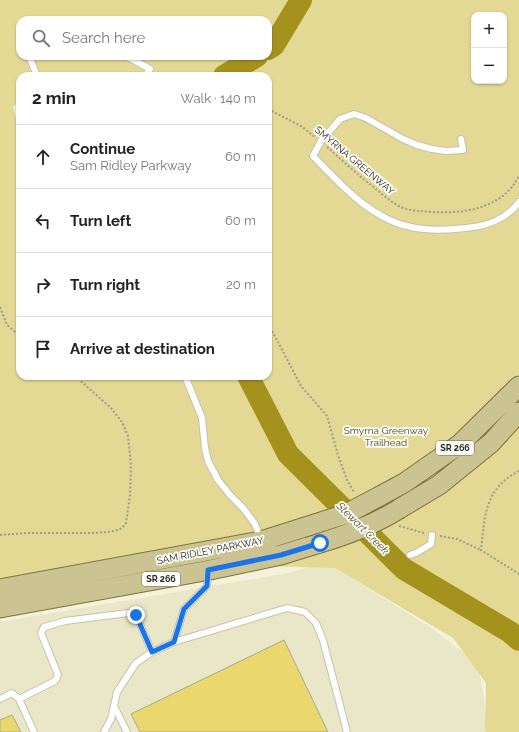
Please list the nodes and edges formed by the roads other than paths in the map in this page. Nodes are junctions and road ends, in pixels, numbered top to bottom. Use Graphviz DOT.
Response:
graph roads {
  1 [pos="31,60"];
  2 [pos="133,60"];
  3 [pos="36,72"];
  4 [pos="148,72"];
  5 [pos="461,139"];
  6 [pos="519,202"];
  7 [pos="187,380"];
  8 [pos="519,386"];
  9 [pos="519,412"];
  10 [pos="432,535"];
  11 [pos="262,541"];
  12 [pos="410,555"];
  13 [pos="206,561"];
  14 [pos="0,589"];
  15 [pos="0,608"];
  16 [pos="174,642"];
  17 [pos="152,652"];
  18 [pos="0,699"];
  19 [pos="19,699"];
  20 [pos="114,706"];
  21 [pos="34,732"];
  22 [pos="104,732"];
  23 [pos="127,732"];
  24 [pos="347,732"];
  1 -- 3 [label="lane"];
  2 -- 4 [label="lane"];
  5 -- 6 [label="lane"];
  7 -- 11 [label="lane"];
  8 -- 11 [label="main road, SAM RIDLEY PARKWAY / SR 266, bridge"];
  9 -- 13 [label="main road, SAM RIDLEY PARKWAY / SR 266, bridge"];
  10 -- 12 [label="lane"];
  11 -- 13 [label="main road, SAM RIDLEY PARKWAY / SR 266"];
  13 -- 14 [label="main road, SAM RIDLEY PARKWAY / SR 266"];
  13 -- 15 [label="main road, SAM RIDLEY PARKWAY / SR 266"];
  13 -- 16 [label="lane"];
  16 -- 17 [label="lane"];
  16 -- 24 [label="lane"];
  17 -- 19 [label="lane"];
  17 -- 20 [label="lane"];
  18 -- 19 [label="lane"];
  19 -- 21 [label="lane"];
  20 -- 22 [label="lane"];
  20 -- 23 [label="lane"];
}
